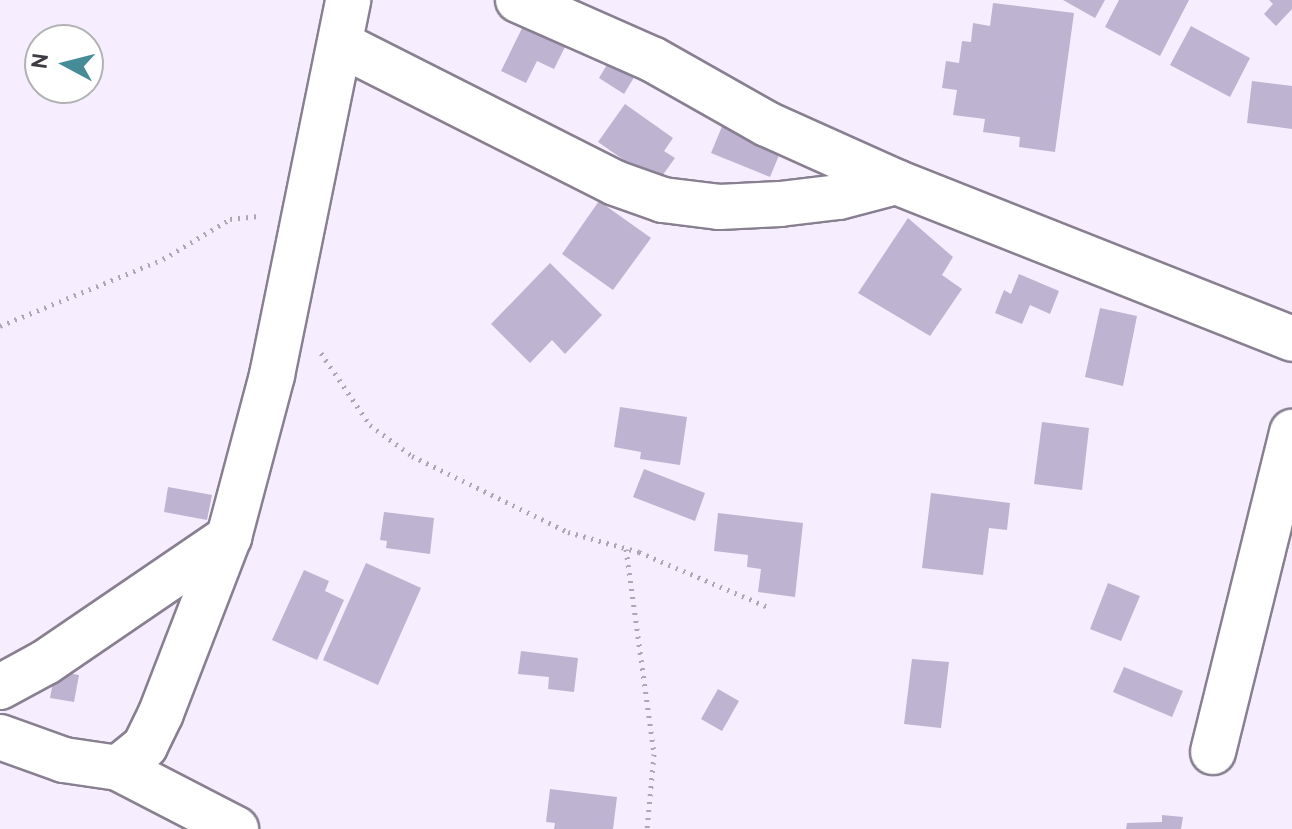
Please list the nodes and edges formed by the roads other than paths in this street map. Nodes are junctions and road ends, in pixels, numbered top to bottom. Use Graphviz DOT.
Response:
graph roads {
  1 [pos="348,0"];
  2 [pos="518,0"];
  3 [pos="340,44"];
  4 [pos="896,182"];
  5 [pos="1292,339"];
  6 [pos="1292,432"];
  7 [pos="229,537"];
  8 [pos="0,687"];
  9 [pos="0,737"];
  10 [pos="1213,752"];
  11 [pos="118,768"];
  12 [pos="236,829"];
  1 -- 3 [label="street"];
  2 -- 4 [label="street"];
  3 -- 4 [label="street"];
  3 -- 7 [label="street"];
  4 -- 5 [label="street"];
  6 -- 10 [label="street"];
  7 -- 8 [label="street"];
  7 -- 11 [label="street"];
  9 -- 11 [label="street"];
  11 -- 12 [label="street"];
}
